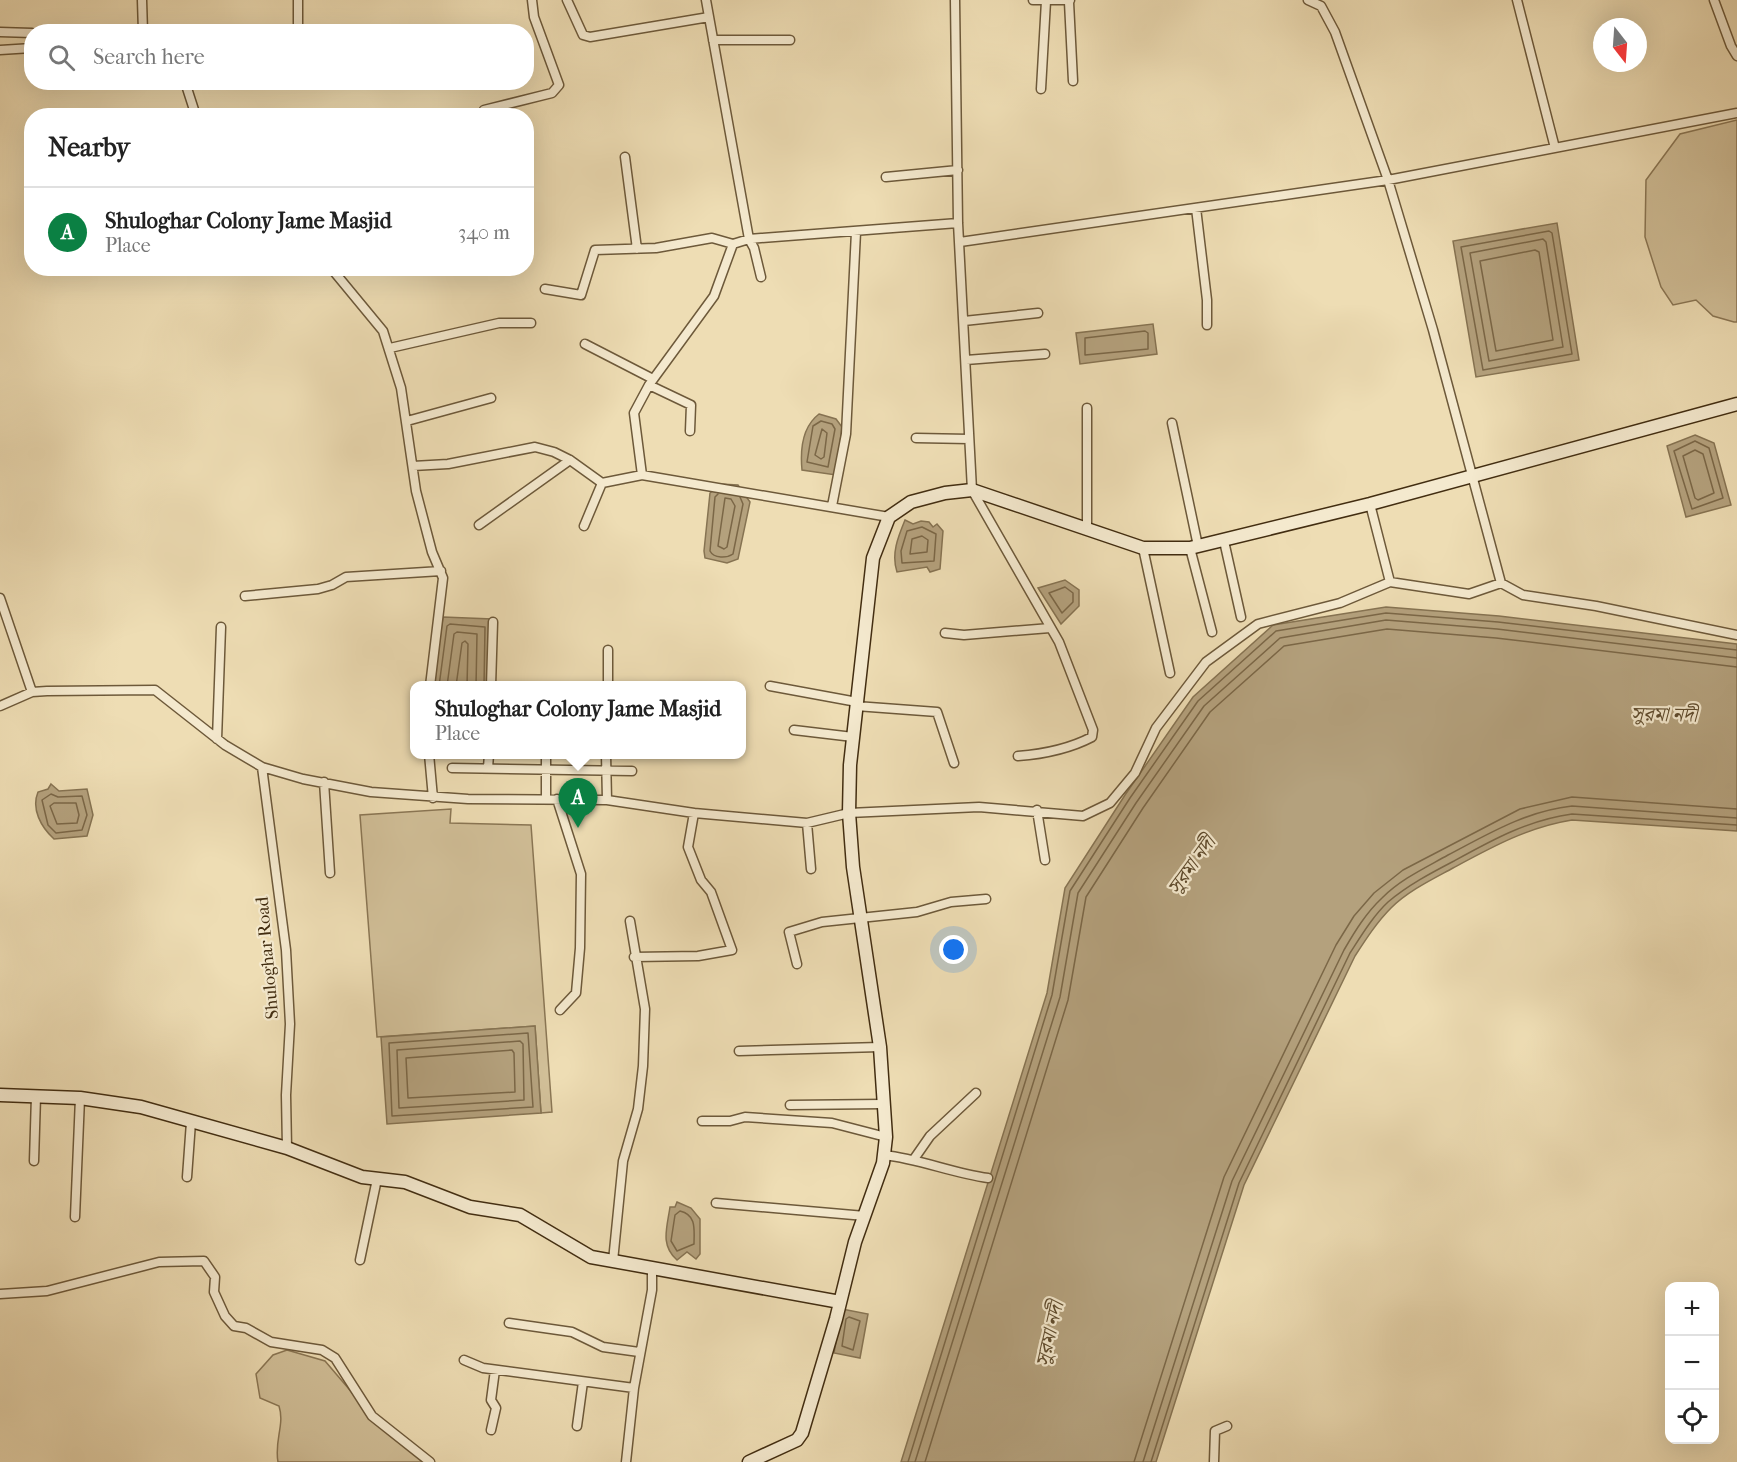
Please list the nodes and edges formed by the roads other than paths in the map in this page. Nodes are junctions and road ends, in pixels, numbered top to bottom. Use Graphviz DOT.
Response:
graph roads {
  1 [pos="142,0"];
  2 [pos="298,0"];
  3 [pos="532,0"];
  4 [pos="567,0"];
  5 [pos="706,0"];
  6 [pos="955,0"];
  7 [pos="1033,0"];
  8 [pos="1308,0"];
  9 [pos="1517,0"];
  10 [pos="1713,0"];
  11 [pos="1046,1"];
  12 [pos="1069,1"];
  13 [pos="709,17"];
  14 [pos="143,24"];
  15 [pos="298,24"];
  16 [pos="0,32"];
  17 [pos="24,33"];
  18 [pos="713,40"];
  19 [pos="790,40"];
  20 [pos="24,48"];
  21 [pos="0,50"];
  22 [pos="1737,56"];
  23 [pos="1073,81"];
  24 [pos="1041,89"];
  25 [pos="188,90"];
  26 [pos="193,108"];
  27 [pos="492,108"];
  28 [pos="1737,113"];
  29 [pos="1554,148"];
  30 [pos="625,157"];
  31 [pos="958,170"];
  32 [pos="886,177"];
  33 [pos="1388,180"];
  34 [pos="1196,208"];
  35 [pos="958,223"];
  36 [pos="856,232"];
  37 [pos="749,239"];
  38 [pos="960,242"];
  39 [pos="733,244"];
  40 [pos="637,249"];
  41 [pos="338,276"];
  42 [pos="761,277"];
  43 [pos="544,289"];
  44 [pos="1038,314"];
  45 [pos="964,321"];
  46 [pos="531,323"];
  47 [pos="1207,324"];
  48 [pos="585,344"];
  49 [pos="390,348"];
  50 [pos="1045,354"];
  51 [pos="966,360"];
  52 [pos="651,382"];
  53 [pos="490,398"];
  54 [pos="1737,404"];
  55 [pos="1088,408"];
  56 [pos="407,421"];
  57 [pos="1172,423"];
  58 [pos="690,431"];
  59 [pos="916,438"];
  60 [pos="969,439"];
  61 [pos="570,460"];
  62 [pos="413,466"];
  63 [pos="1472,474"];
  64 [pos="642,475"];
  65 [pos="602,483"];
  66 [pos="972,490"];
  67 [pos="1370,504"];
  68 [pos="832,506"];
  69 [pos="889,517"];
  70 [pos="479,525"];
  71 [pos="584,526"];
  72 [pos="1087,529"];
  73 [pos="1224,541"];
  74 [pos="1194,547"];
  75 [pos="1143,548"];
  76 [pos="441,571"];
  77 [pos="1390,582"];
  78 [pos="1501,583"];
  79 [pos="245,596"];
  80 [pos="0,598"];
  81 [pos="1241,617"];
  82 [pos="494,622"];
  83 [pos="221,627"];
  84 [pos="1050,628"];
  85 [pos="1212,632"];
  86 [pos="945,633"];
  87 [pos="1737,635"];
  88 [pos="608,650"];
  89 [pos="1170,673"];
  90 [pos="431,681"];
  91 [pos="491,681"];
  92 [pos="608,681"];
  93 [pos="770,686"];
  94 [pos="32,692"];
  95 [pos="857,704"];
  96 [pos="0,706"];
  97 [pos="794,730"];
  98 [pos="853,737"];
  99 [pos="217,739"];
  100 [pos="1018,756"];
  101 [pos="429,759"];
  102 [pos="489,759"];
  103 [pos="546,759"];
  104 [pos="606,759"];
  105 [pos="954,763"];
  106 [pos="262,767"];
  107 [pos="452,768"];
  108 [pos="488,768"];
  109 [pos="546,770"];
  110 [pos="607,771"];
  111 [pos="632,771"];
  112 [pos="324,782"];
  113 [pos="433,798"];
  114 [pos="546,799"];
  115 [pos="557,799"];
  116 [pos="607,800"];
  117 [pos="1037,810"];
  118 [pos="694,813"];
  119 [pos="849,813"];
  120 [pos="807,823"];
  121 [pos="1045,860"];
  122 [pos="811,869"];
  123 [pos="330,873"];
  124 [pos="986,899"];
  125 [pos="861,917"];
  126 [pos="630,921"];
  127 [pos="634,957"];
  128 [pos="797,964"];
  129 [pos="560,1010"];
  130 [pos="880,1047"];
  131 [pos="739,1051"];
  132 [pos="976,1093"];
  133 [pos="0,1095"];
  134 [pos="36,1096"];
  135 [pos="81,1098"];
  136 [pos="883,1104"];
  137 [pos="790,1105"];
  138 [pos="702,1121"];
  139 [pos="190,1122"];
  140 [pos="886,1137"];
  141 [pos="287,1148"];
  142 [pos="884,1155"];
  143 [pos="914,1159"];
  144 [pos="34,1161"];
  145 [pos="187,1177"];
  146 [pos="988,1178"];
  147 [pos="377,1179"];
  148 [pos="716,1203"];
  149 [pos="865,1216"];
  150 [pos="75,1217"];
  151 [pos="360,1260"];
  152 [pos="613,1261"];
  153 [pos="651,1269"];
  154 [pos="0,1293"];
  155 [pos="840,1302"];
  156 [pos="508,1323"];
  157 [pos="639,1352"];
  158 [pos="464,1360"];
  159 [pos="495,1370"];
  160 [pos="583,1382"];
  161 [pos="634,1388"];
  162 [pos="577,1426"];
  163 [pos="1227,1426"];
  164 [pos="491,1430"];
  165 [pos="430,1462"];
  166 [pos="626,1462"];
  167 [pos="749,1462"];
  168 [pos="1214,1462"];
  1 -- 14 [label="street"];
  2 -- 15 [label="street"];
  3 -- 27 [label="street"];
  4 -- 13 [label="street"];
  5 -- 13 [label="street"];
  6 -- 31 [label="street"];
  7 -- 11 [label="street"];
  8 -- 33 [label="street"];
  9 -- 29 [label="street"];
  10 -- 22 [label="street"];
  11 -- 12 [label="street"];
  11 -- 24 [label="street"];
  12 -- 23 [label="street"];
  13 -- 18 [label="street"];
  16 -- 17 [label="street"];
  18 -- 19 [label="street"];
  18 -- 37 [label="street"];
  20 -- 21 [label="street"];
  25 -- 26 [label="street"];
  28 -- 29 [label="street"];
  29 -- 33 [label="street"];
  30 -- 40 [label="street"];
  31 -- 32 [label="street"];
  31 -- 35 [label="street"];
  33 -- 34 [label="street"];
  33 -- 63 [label="street"];
  34 -- 38 [label="street"];
  34 -- 47 [label="street"];
  35 -- 36 [label="street"];
  35 -- 38 [label="street"];
  36 -- 37 [label="street"];
  36 -- 68 [label="street"];
  37 -- 39 [label="street"];
  37 -- 42 [label="street"];
  38 -- 45 [label="street"];
  39 -- 40 [label="street"];
  39 -- 52 [label="street"];
  40 -- 43 [label="street"];
  41 -- 49 [label="street"];
  44 -- 45 [label="street"];
  45 -- 51 [label="street"];
  46 -- 49 [label="street"];
  48 -- 52 [label="street"];
  49 -- 56 [label="street"];
  50 -- 51 [label="street"];
  51 -- 60 [label="street"];
  52 -- 58 [label="street"];
  52 -- 64 [label="street"];
  53 -- 56 [label="street"];
  54 -- 63 [label="main road"];
  55 -- 72 [label="street"];
  56 -- 62 [label="street"];
  57 -- 74 [label="street"];
  59 -- 60 [label="street"];
  60 -- 66 [label="street"];
  61 -- 62 [label="street"];
  61 -- 65 [label="street"];
  61 -- 70 [label="street"];
  62 -- 76 [label="street"];
  63 -- 67 [label="main road"];
  63 -- 78 [label="street"];
  64 -- 65 [label="street"];
  64 -- 68 [label="street"];
  65 -- 71 [label="street"];
  66 -- 69 [label="main road"];
  66 -- 72 [label="main road"];
  66 -- 84 [label="street"];
  67 -- 73 [label="main road"];
  67 -- 77 [label="street"];
  68 -- 69 [label="street"];
  69 -- 95 [label="main road"];
  72 -- 75 [label="main road"];
  73 -- 74 [label="main road"];
  73 -- 81 [label="street"];
  74 -- 75 [label="main road"];
  74 -- 85 [label="street"];
  75 -- 89 [label="street"];
  76 -- 79 [label="street"];
  76 -- 90 [label="street"];
  77 -- 78 [label="street"];
  77 -- 117 [label="street"];
  78 -- 87 [label="street"];
  80 -- 94 [label="street"];
  82 -- 91 [label="street"];
  83 -- 99 [label="street"];
  84 -- 86 [label="street"];
  84 -- 100 [label="street"];
  88 -- 92 [label="street"];
  93 -- 95 [label="street"];
  94 -- 96 [label="street"];
  94 -- 99 [label="street"];
  95 -- 98 [label="main road"];
  95 -- 105 [label="street"];
  97 -- 98 [label="street"];
  98 -- 119 [label="main road"];
  99 -- 106 [label="street"];
  101 -- 113 [label="street"];
  102 -- 108 [label="street"];
  103 -- 109 [label="street"];
  104 -- 110 [label="street"];
  106 -- 112 [label="street"];
  106 -- 141 [label="street, Shuloghar Road"];
  107 -- 108 [label="street"];
  108 -- 109 [label="street"];
  109 -- 110 [label="street"];
  109 -- 114 [label="street"];
  110 -- 111 [label="street"];
  110 -- 116 [label="street"];
  112 -- 113 [label="street"];
  112 -- 123 [label="street"];
  113 -- 114 [label="street"];
  114 -- 115 [label="street"];
  115 -- 116 [label="street"];
  115 -- 129 [label="street"];
  116 -- 118 [label="street"];
  117 -- 119 [label="street"];
  117 -- 121 [label="street"];
  118 -- 120 [label="street"];
  118 -- 127 [label="street"];
  119 -- 120 [label="street"];
  119 -- 125 [label="main road"];
  120 -- 122 [label="street"];
  124 -- 125 [label="street"];
  125 -- 128 [label="street"];
  125 -- 130 [label="main road"];
  126 -- 127 [label="street"];
  127 -- 152 [label="street"];
  130 -- 131 [label="street"];
  130 -- 136 [label="main road"];
  132 -- 143 [label="street"];
  133 -- 134 [label="main road"];
  134 -- 135 [label="main road"];
  134 -- 144 [label="street"];
  135 -- 139 [label="main road"];
  135 -- 150 [label="street"];
  136 -- 137 [label="street"];
  136 -- 140 [label="main road"];
  138 -- 140 [label="street"];
  139 -- 141 [label="main road"];
  139 -- 145 [label="street"];
  140 -- 142 [label="main road"];
  141 -- 147 [label="main road"];
  142 -- 143 [label="street"];
  142 -- 149 [label="main road"];
  143 -- 146 [label="street"];
  147 -- 151 [label="street"];
  147 -- 152 [label="main road"];
  148 -- 149 [label="street"];
  149 -- 155 [label="main road"];
  152 -- 153 [label="main road"];
  153 -- 155 [label="main road"];
  153 -- 157 [label="street"];
  154 -- 165 [label="street"];
  155 -- 167 [label="main road"];
  156 -- 157 [label="street"];
  157 -- 161 [label="street"];
  158 -- 159 [label="street"];
  159 -- 160 [label="street"];
  159 -- 164 [label="street"];
  160 -- 161 [label="street"];
  160 -- 162 [label="street"];
  161 -- 166 [label="street"];
  163 -- 168 [label="street"];
}
